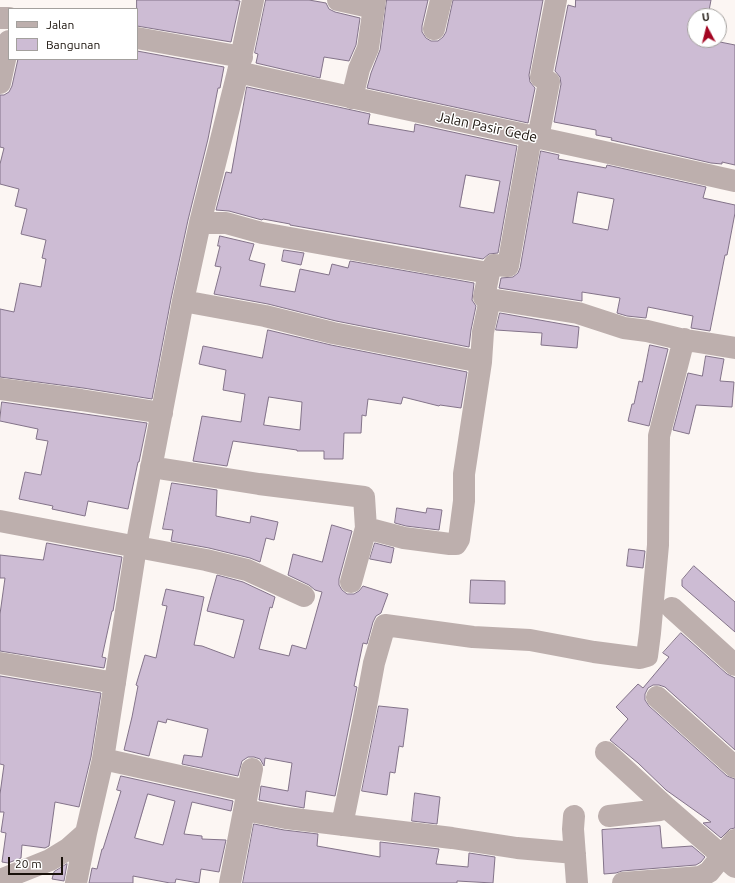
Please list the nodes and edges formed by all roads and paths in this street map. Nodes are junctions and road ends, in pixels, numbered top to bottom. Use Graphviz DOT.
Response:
graph roads {
  1 [pos="253,0"];
  2 [pos="338,0"];
  3 [pos="441,0"];
  4 [pos="556,0"];
  5 [pos="375,4"];
  6 [pos="434,30"];
  7 [pos="138,38"];
  8 [pos="8,46"];
  9 [pos="240,65"];
  10 [pos="0,83"];
  11 [pos="352,98"];
  12 [pos="535,138"];
  13 [pos="735,181"];
  14 [pos="200,223"];
  15 [pos="489,273"];
  16 [pos="490,299"];
  17 [pos="183,301"];
  18 [pos="684,339"];
  19 [pos="735,348"];
  20 [pos="481,362"];
  21 [pos="0,389"];
  22 [pos="162,413"];
  23 [pos="151,467"];
  24 [pos="0,521"];
  25 [pos="366,528"];
  26 [pos="136,547"];
  27 [pos="351,582"];
  28 [pos="304,596"];
  29 [pos="672,608"];
  30 [pos="0,663"];
  31 [pos="735,665"];
  32 [pos="115,683"];
  33 [pos="657,697"];
  34 [pos="606,752"];
  35 [pos="103,759"];
  36 [pos="735,767"];
  37 [pos="252,769"];
  38 [pos="246,801"];
  39 [pos="667,808"];
  40 [pos="574,816"];
  41 [pos="609,816"];
  42 [pos="342,825"];
  43 [pos="86,833"];
  44 [pos="575,854"];
  45 [pos="731,855"];
  46 [pos="0,880"];
  47 [pos="76,883"];
  48 [pos="230,883"];
  49 [pos="577,883"];
  50 [pos="622,883"];
  1 -- 9 [label="street"];
  2 -- 5 [label="street"];
  3 -- 6 [label="street"];
  4 -- 12 [label="street"];
  5 -- 11 [label="street"];
  7 -- 9 [label="street, Jalan Pasir Gede"];
  8 -- 10 [label="street"];
  9 -- 11 [label="street, Jalan Pasir Gede"];
  9 -- 14 [label="street"];
  11 -- 12 [label="street, Jalan Pasir Gede"];
  12 -- 13 [label="street, Jalan Pasir Gede"];
  12 -- 15 [label="street"];
  14 -- 15 [label="street"];
  14 -- 17 [label="street"];
  15 -- 16 [label="street"];
  16 -- 18 [label="street"];
  16 -- 20 [label="street"];
  17 -- 20 [label="street"];
  17 -- 22 [label="street"];
  18 -- 19 [label="street"];
  18 -- 42 [label="street"];
  20 -- 25 [label="street"];
  21 -- 22 [label="street"];
  22 -- 23 [label="street"];
  23 -- 25 [label="street"];
  23 -- 26 [label="street"];
  24 -- 26 [label="street"];
  25 -- 27 [label="street"];
  26 -- 28 [label="street"];
  26 -- 32 [label="street"];
  29 -- 31 [label="street"];
  30 -- 32 [label="street"];
  32 -- 35 [label="street"];
  33 -- 36 [label="street"];
  34 -- 39 [label="street"];
  35 -- 38 [label="street"];
  35 -- 43 [label="street"];
  37 -- 38 [label="street"];
  38 -- 42 [label="street"];
  38 -- 48 [label="street"];
  39 -- 41 [label="street"];
  39 -- 45 [label="street"];
  40 -- 44 [label="street"];
  42 -- 44 [label="street"];
  43 -- 46 [label="street"];
  43 -- 47 [label="street"];
  44 -- 49 [label="street"];
  45 -- 50 [label="street"];
}
